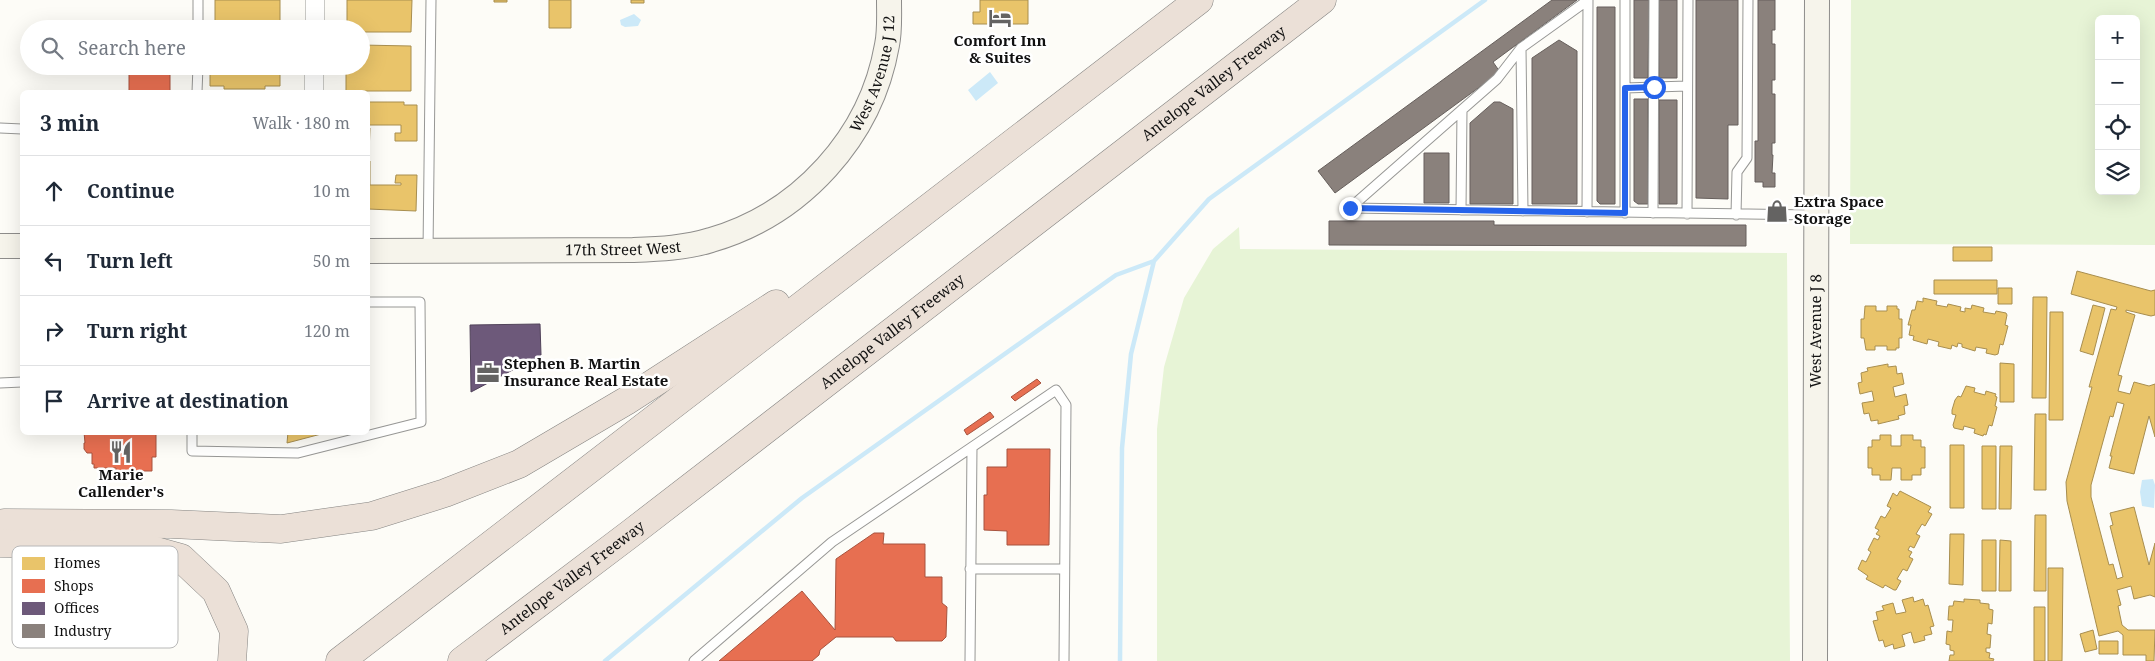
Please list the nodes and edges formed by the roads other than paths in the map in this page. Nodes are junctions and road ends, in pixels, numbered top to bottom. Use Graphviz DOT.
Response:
graph roads {
  1 [pos="198,0"];
  2 [pos="315,0"];
  3 [pos="431,0"];
  4 [pos="889,0"];
  5 [pos="1199,0"];
  6 [pos="1322,0"];
  7 [pos="1625,0"];
  8 [pos="1654,0"];
  9 [pos="1688,0"];
  10 [pos="1748,0"];
  11 [pos="1817,0"];
  12 [pos="198,20"];
  13 [pos="315,20"];
  14 [pos="1521,48"];
  15 [pos="198,75"];
  16 [pos="314,75"];
  17 [pos="1687,86"];
  18 [pos="1654,87"];
  19 [pos="1625,88"];
  20 [pos="197,90"];
  21 [pos="314,90"];
  22 [pos="1462,110"];
  23 [pos="0,128"];
  24 [pos="20,129"];
  25 [pos="846,145"];
  26 [pos="1461,210"];
  27 [pos="1523,211"];
  28 [pos="1587,212"];
  29 [pos="1625,213"];
  30 [pos="1653,213"];
  31 [pos="1687,214"];
  32 [pos="1736,215"];
  33 [pos="1817,216"];
  34 [pos="907,224"];
  35 [pos="0,246"];
  36 [pos="20,246"];
  37 [pos="370,251"];
  38 [pos="428,251"];
  39 [pos="370,302"];
  40 [pos="20,382"];
  41 [pos="0,384"];
  42 [pos="192,435"];
  43 [pos="369,435"];
  44 [pos="370,435"];
  45 [pos="972,447"];
  46 [pos="0,526"];
  47 [pos="0,543"];
  48 [pos="138,546"];
  49 [pos="178,557"];
  50 [pos="970,569"];
  51 [pos="1064,569"];
  52 [pos="486,651"];
  53 [pos="232,661"];
  54 [pos="340,661"];
  55 [pos="462,661"];
  56 [pos="694,661"];
  57 [pos="970,661"];
  58 [pos="1064,661"];
  59 [pos="1815,661"];
  1 -- 12 [label="lane"];
  2 -- 13 [label="street"];
  3 -- 38 [label="lane"];
  4 -- 25 [label="street, West Avenue J 12"];
  5 -- 34 [label="highway"];
  6 -- 52 [label="highway, Antelope Valley Freeway"];
  7 -- 19 [label="lane"];
  8 -- 18 [label="lane"];
  9 -- 17 [label="lane"];
  10 -- 32 [label="lane"];
  11 -- 33 [label="street, West Avenue J 8"];
  14 -- 22 [label="lane"];
  14 -- 27 [label="lane"];
  14 -- 28 [label="lane"];
  15 -- 20 [label="lane"];
  16 -- 21 [label="street"];
  17 -- 18 [label="lane"];
  17 -- 31 [label="lane"];
  18 -- 19 [label="lane"];
  18 -- 30 [label="lane"];
  19 -- 29 [label="lane"];
  22 -- 26 [label="lane"];
  22 -- 26 [label="lane"];
  23 -- 24 [label="lane"];
  25 -- 38 [label="street, 17th Street West"];
  26 -- 27 [label="lane"];
  27 -- 28 [label="lane"];
  28 -- 29 [label="lane"];
  29 -- 30 [label="lane"];
  30 -- 31 [label="lane"];
  31 -- 32 [label="lane"];
  32 -- 33 [label="lane"];
  33 -- 59 [label="street, West Avenue J 8"];
  34 -- 46 [label="highway"];
  34 -- 54 [label="highway"];
  35 -- 36 [label="street"];
  37 -- 38 [label="street, 17th Street West"];
  39 -- 44 [label="lane"];
  40 -- 41 [label="lane"];
  42 -- 43 [label="lane"];
  45 -- 50 [label="lane"];
  45 -- 51 [label="lane"];
  45 -- 56 [label="lane"];
  47 -- 48 [label="highway"];
  49 -- 53 [label="highway"];
  50 -- 51 [label="lane"];
  50 -- 57 [label="lane"];
  51 -- 58 [label="lane"];
  52 -- 55 [label="highway, Antelope Valley Freeway"];
}
